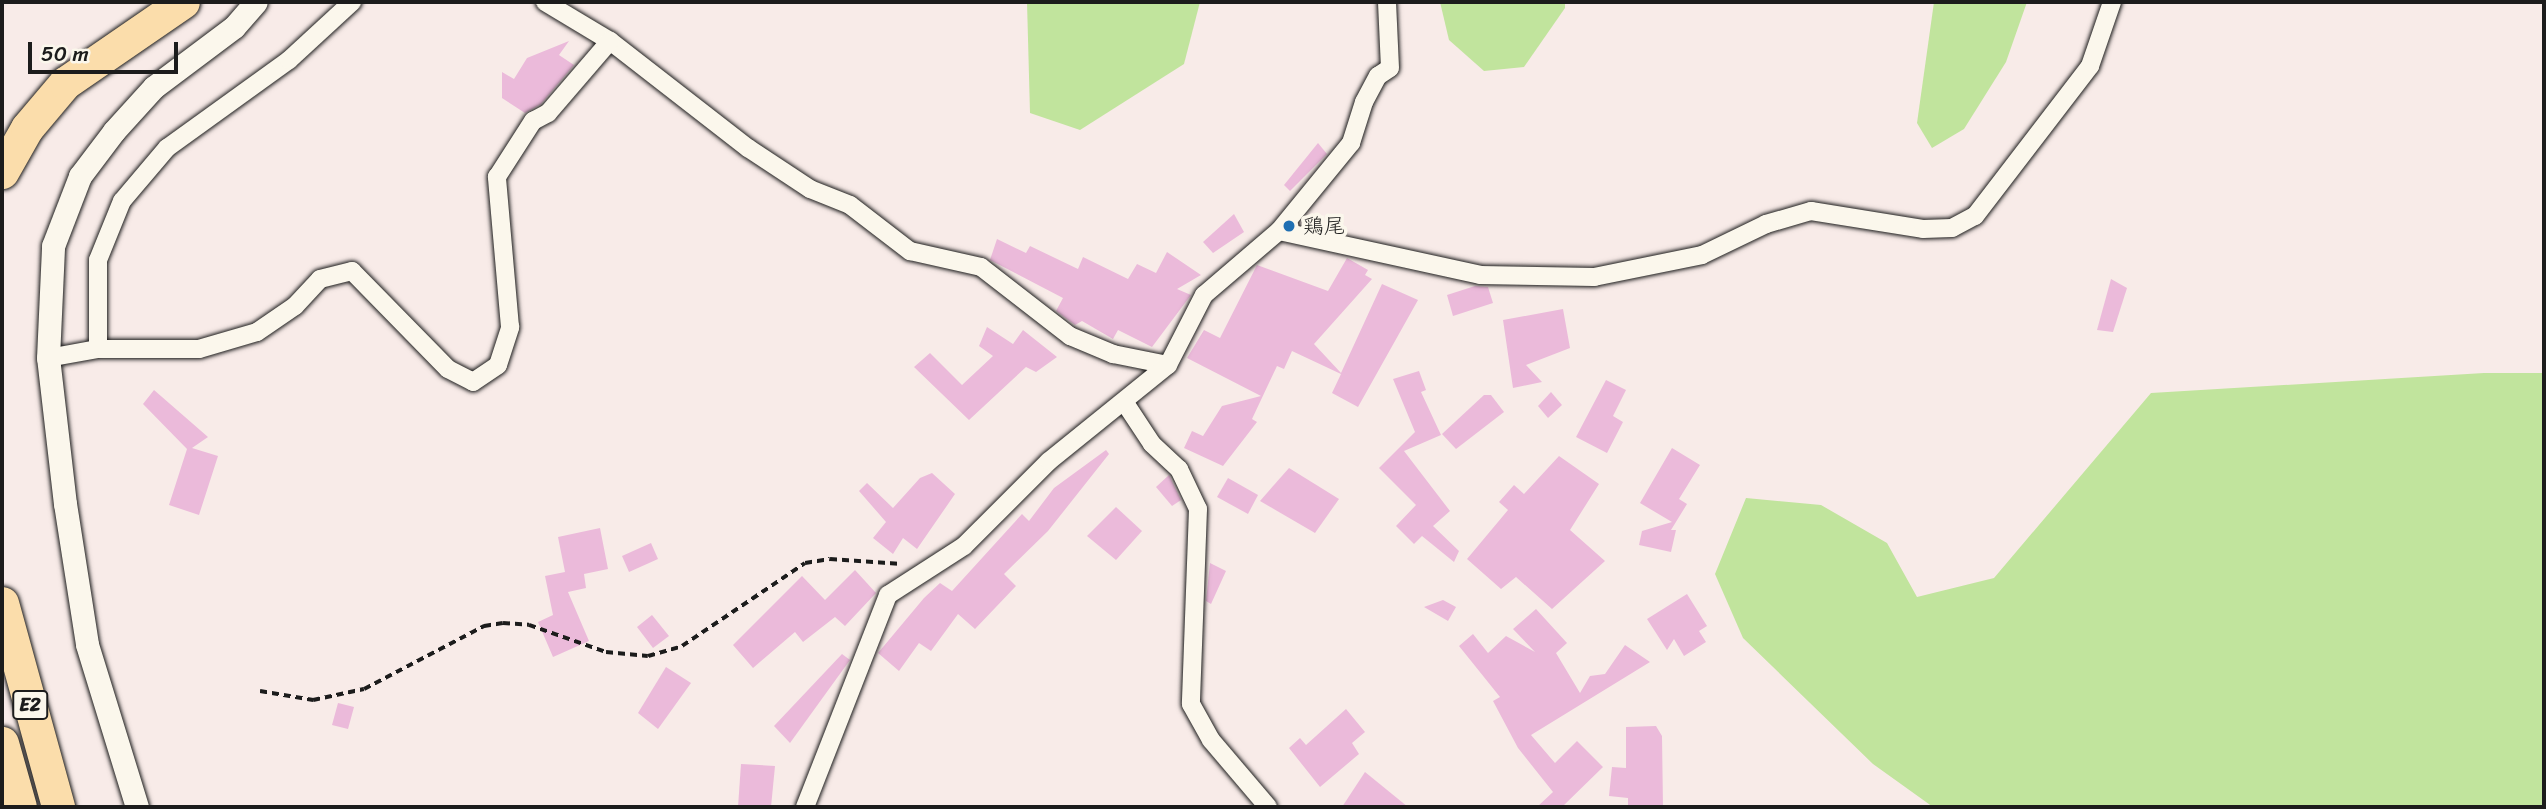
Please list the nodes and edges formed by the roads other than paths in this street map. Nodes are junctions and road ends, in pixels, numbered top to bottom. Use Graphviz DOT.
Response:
graph roads {
  1 [pos="183,2"];
  2 [pos="256,2"];
  3 [pos="352,2"];
  4 [pos="545,2"];
  5 [pos="1387,2"];
  6 [pos="2112,2"];
  7 [pos="610,41"];
  8 [pos="2,172"];
  9 [pos="1279,231"];
  10 [pos="98,349"];
  11 [pos="48,358"];
  12 [pos="1168,365"];
  13 [pos="1125,403"];
  14 [pos="2,603"];
  15 [pos="2,743"];
  16 [pos="2,771"];
  17 [pos="18,807"];
  18 [pos="58,807"];
  19 [pos="137,807"];
  20 [pos="805,807"];
  21 [pos="1268,807"];
  1 -- 8 [label="highway"];
  2 -- 11 [label="street"];
  3 -- 10 [label="street"];
  4 -- 7 [label="street"];
  5 -- 9 [label="street"];
  6 -- 9 [label="street"];
  7 -- 10 [label="street"];
  7 -- 12 [label="street"];
  9 -- 12 [label="street"];
  10 -- 11 [label="street"];
  11 -- 19 [label="street"];
  12 -- 13 [label="street"];
  13 -- 20 [label="street"];
  13 -- 21 [label="street"];
  14 -- 18 [label="highway, E2"];
  15 -- 17 [label="highway, E2"];
  16 -- 17 [label="highway"];
}
